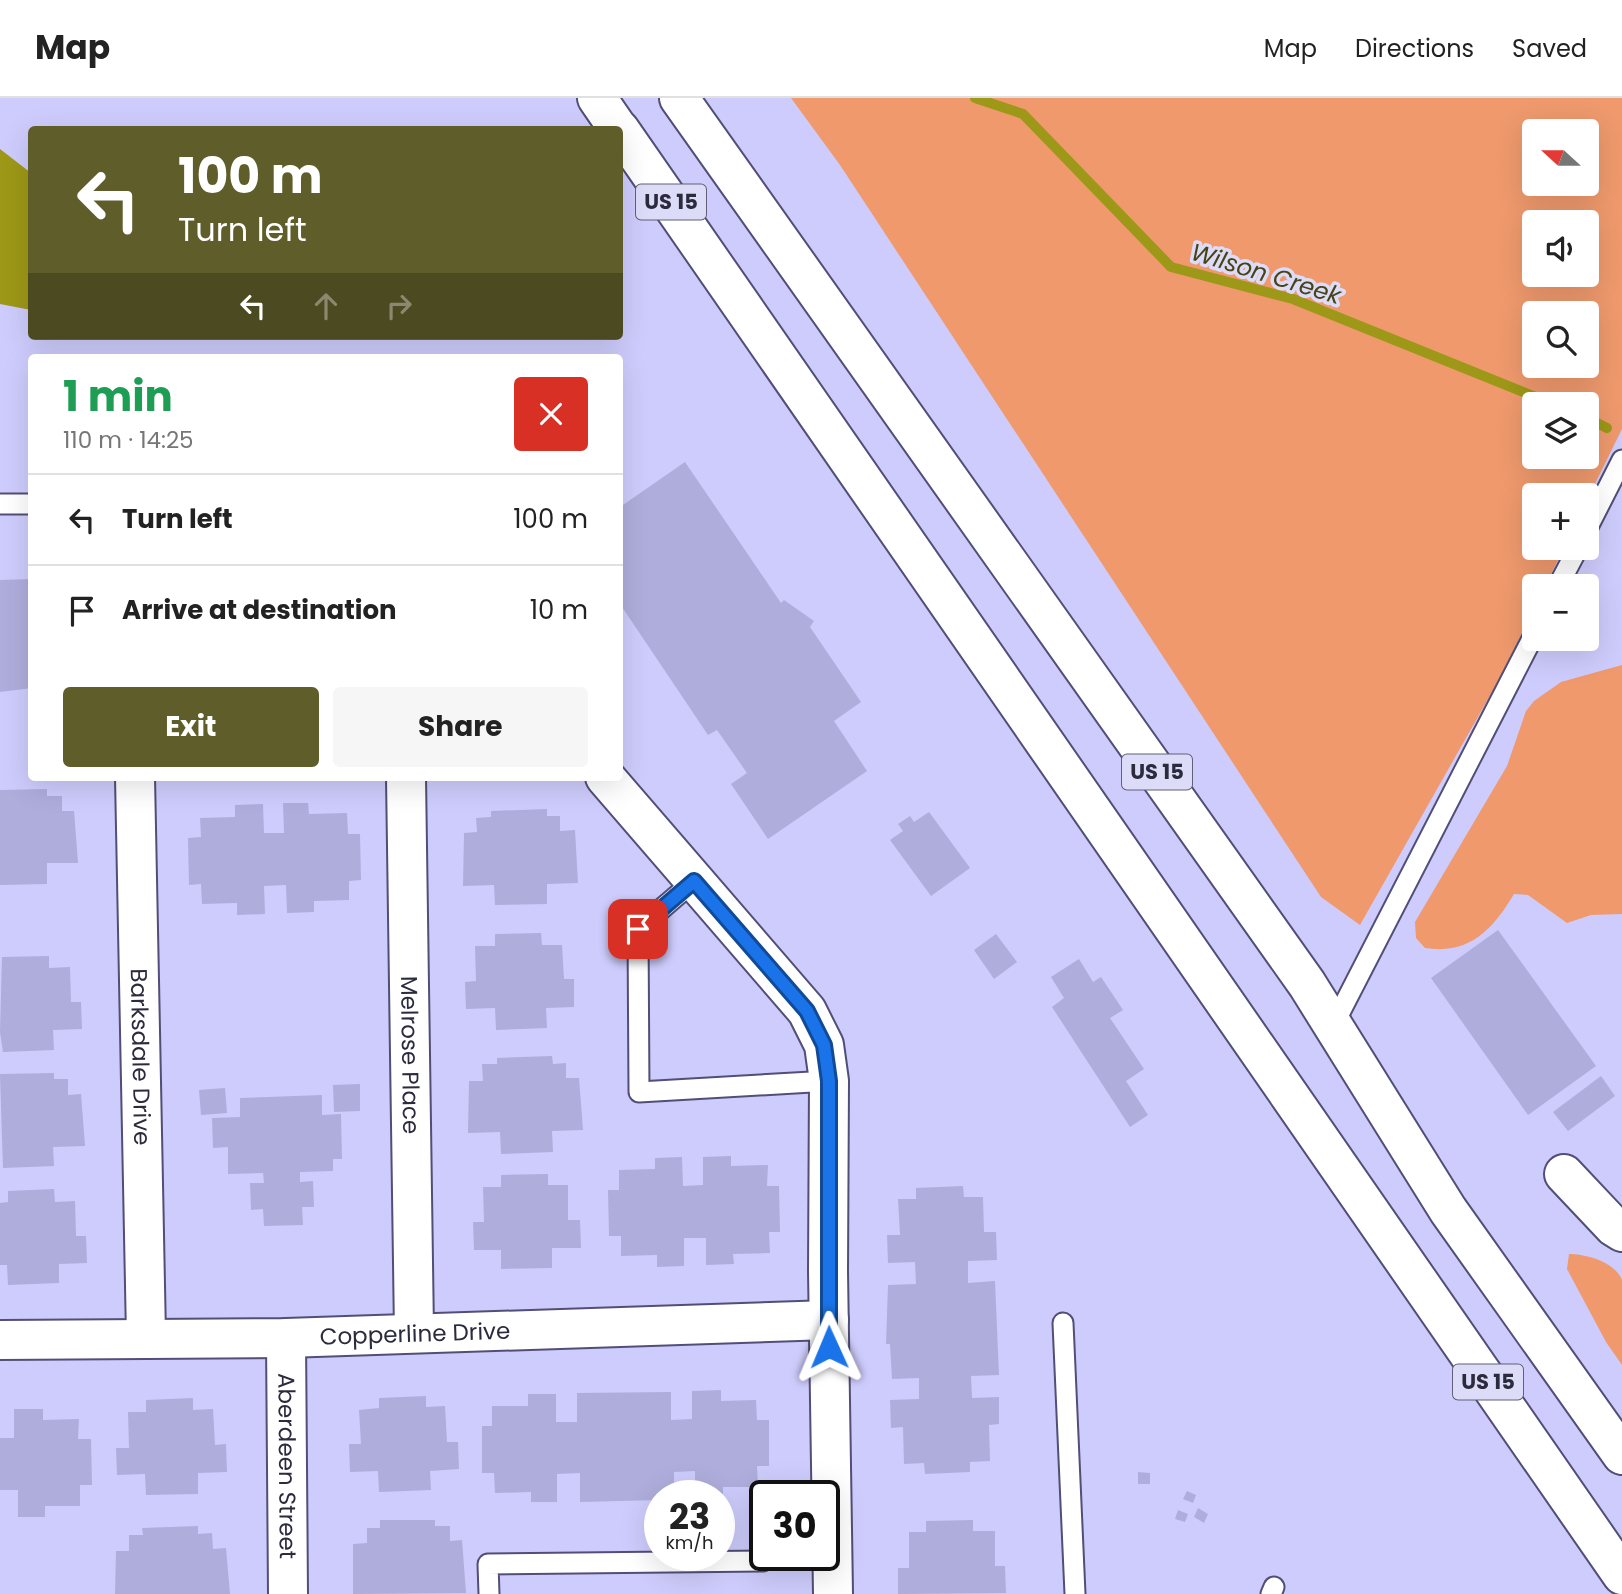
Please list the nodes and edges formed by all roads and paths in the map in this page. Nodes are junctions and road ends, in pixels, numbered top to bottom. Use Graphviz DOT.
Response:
graph roads {
  1 [pos="597,98"];
  2 [pos="679,98"];
  3 [pos="616,126"];
  4 [pos="623,136"];
  5 [pos="1622,460"];
  6 [pos="0,504"];
  7 [pos="28,504"];
  8 [pos="1599,505"];
  9 [pos="1526,651"];
  10 [pos="135,781"];
  11 [pos="406,781"];
  12 [pos="608,781"];
  13 [pos="694,881"];
  14 [pos="1334,1024"];
  15 [pos="829,1081"];
  16 [pos="1564,1174"];
  17 [pos="1622,1232"];
  18 [pos="829,1320"];
  19 [pos="1063,1323"];
  20 [pos="414,1332"];
  21 [pos="146,1336"];
  22 [pos="286,1338"];
  23 [pos="0,1340"];
  24 [pos="1622,1455"];
  25 [pos="749,1561"];
  26 [pos="1622,1575"];
  27 [pos="288,1594"];
  28 [pos="489,1594"];
  29 [pos="833,1594"];
  30 [pos="1075,1594"];
  1 -- 3 [label="main road, US 15"];
  2 -- 14 [label="main road, US 15"];
  4 -- 26 [label="main road, US 15"];
  5 -- 8 [label="lane"];
  6 -- 7 [label="lane"];
  9 -- 14 [label="lane"];
  10 -- 21 [label="main road, Barksdale Drive"];
  11 -- 20 [label="main road, Melrose Place"];
  12 -- 13 [label="main road"];
  13 -- 15 [label="main road"];
  13 -- 15 [label="lane"];
  14 -- 24 [label="main road, US 15"];
  15 -- 18 [label="main road"];
  16 -- 17 [label="main road"];
  18 -- 20 [label="main road, Copperline Drive"];
  18 -- 29 [label="main road"];
  19 -- 30 [label="lane"];
  20 -- 22 [label="main road, Copperline Drive"];
  21 -- 22 [label="main road, Copperline Drive"];
  21 -- 23 [label="main road, Copperline Drive"];
  22 -- 27 [label="main road, Aberdeen Street"];
  25 -- 28 [label="lane"];
}
